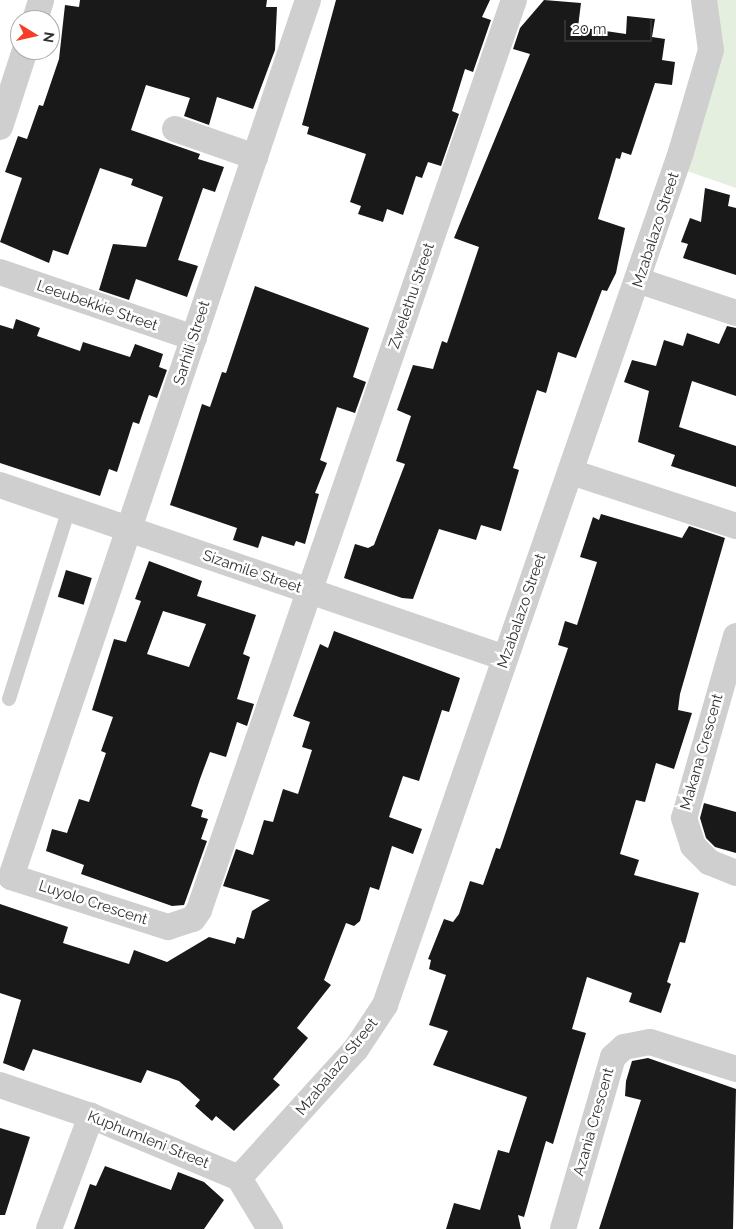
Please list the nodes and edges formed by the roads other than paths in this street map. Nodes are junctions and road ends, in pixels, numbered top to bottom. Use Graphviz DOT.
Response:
graph roads {
  1 [pos="308,0"];
  2 [pos="514,0"];
  3 [pos="704,0"];
  4 [pos="22,60"];
  5 [pos="0,127"];
  6 [pos="175,129"];
  7 [pos="255,157"];
  8 [pos="0,272"];
  9 [pos="640,281"];
  10 [pos="736,313"];
  11 [pos="194,338"];
  12 [pos="571,472"];
  13 [pos="0,485"];
  14 [pos="69,509"];
  15 [pos="736,526"];
  16 [pos="130,530"];
  17 [pos="311,593"];
  18 [pos="736,636"];
  19 [pos="505,658"];
  20 [pos="9,699"];
  21 [pos="736,873"];
  22 [pos="5,875"];
  23 [pos="736,1069"];
  24 [pos="0,1085"];
  25 [pos="91,1116"];
  26 [pos="238,1178"];
  27 [pos="49,1229"];
  28 [pos="270,1229"];
  29 [pos="563,1229"];
  1 -- 7 [label="street, Sarhili Street"];
  2 -- 17 [label="street, Zwelethu Street"];
  3 -- 9 [label="street, Mzabalazo Street"];
  4 -- 5 [label="street"];
  6 -- 7 [label="street"];
  7 -- 11 [label="street, Sarhili Street"];
  8 -- 11 [label="street, Leeubekkie Street"];
  9 -- 10 [label="street"];
  9 -- 12 [label="street, Mzabalazo Street"];
  11 -- 16 [label="street, Sarhili Street"];
  12 -- 15 [label="street"];
  12 -- 19 [label="street, Mzabalazo Street"];
  13 -- 14 [label="street, Sizamile Street"];
  14 -- 16 [label="street, Sizamile Street"];
  14 -- 20 [label="lane"];
  16 -- 17 [label="street, Sizamile Street"];
  16 -- 22 [label="street, Luyolo Crescent"];
  17 -- 19 [label="street, Sizamile Street"];
  17 -- 22 [label="street, Luyolo Crescent"];
  18 -- 21 [label="street, Makana Crescent"];
  19 -- 26 [label="street, Mzabalazo Street"];
  23 -- 29 [label="street, Azania Crescent"];
  24 -- 25 [label="street, Kuphumleni Street"];
  25 -- 26 [label="street, Kuphumleni Street"];
  25 -- 27 [label="street"];
  26 -- 28 [label="street"];
}
